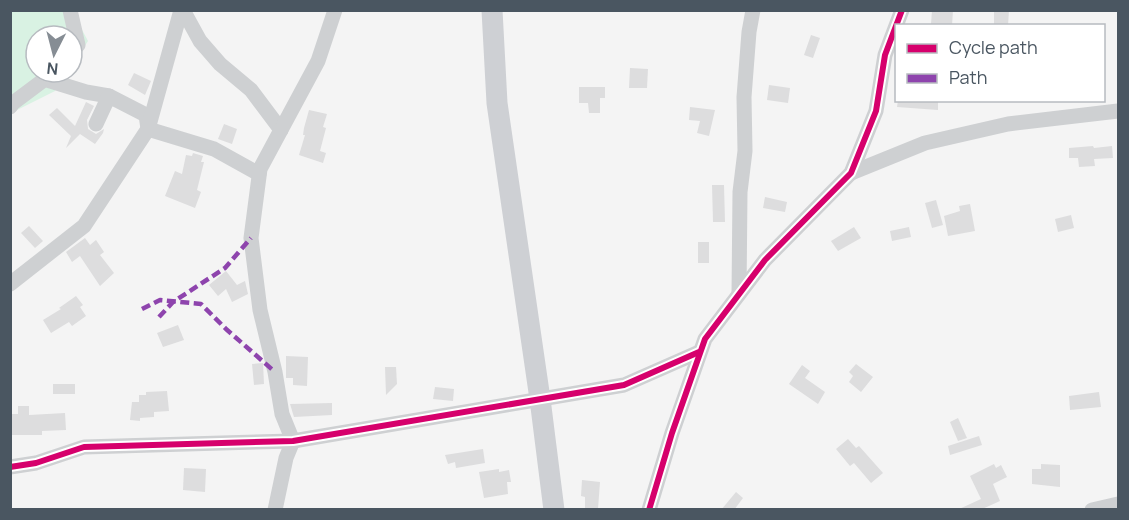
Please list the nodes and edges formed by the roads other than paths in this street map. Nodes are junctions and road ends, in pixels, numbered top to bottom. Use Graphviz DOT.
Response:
graph roads {
  1 [pos="182,10"];
  2 [pos="335,10"];
  3 [pos="492,10"];
  4 [pos="753,10"];
  5 [pos="895,29"];
  6 [pos="36,84"];
  7 [pos="68,84"];
  8 [pos="109,96"];
  9 [pos="10,107"];
  10 [pos="1119,111"];
  11 [pos="96,124"];
  12 [pos="148,129"];
  13 [pos="281,130"];
  14 [pos="850,173"];
  15 [pos="259,174"];
  16 [pos="10,284"];
  17 [pos="739,294"];
  18 [pos="699,352"];
  19 [pos="540,399"];
  20 [pos="293,441"];
  21 [pos="10,467"];
  22 [pos="1119,504"];
  23 [pos="275,510"];
  24 [pos="554,510"];
  25 [pos="650,510"];
  26 [pos="1092,510"];
  1 -- 12 [label="street"];
  1 -- 13 [label="street"];
  2 -- 13 [label="street"];
  3 -- 19 [label="street"];
  4 -- 17 [label="street"];
  5 -- 14 [label="street"];
  6 -- 9 [label="street"];
  7 -- 8 [label="street"];
  8 -- 11 [label="street"];
  8 -- 12 [label="street"];
  10 -- 14 [label="street"];
  12 -- 15 [label="street"];
  12 -- 16 [label="street"];
  13 -- 15 [label="street"];
  14 -- 17 [label="street"];
  15 -- 20 [label="street"];
  17 -- 18 [label="street"];
  18 -- 19 [label="street"];
  18 -- 25 [label="street"];
  19 -- 20 [label="street"];
  19 -- 24 [label="street"];
  20 -- 21 [label="street"];
  20 -- 23 [label="street"];
  22 -- 26 [label="street"];
}
